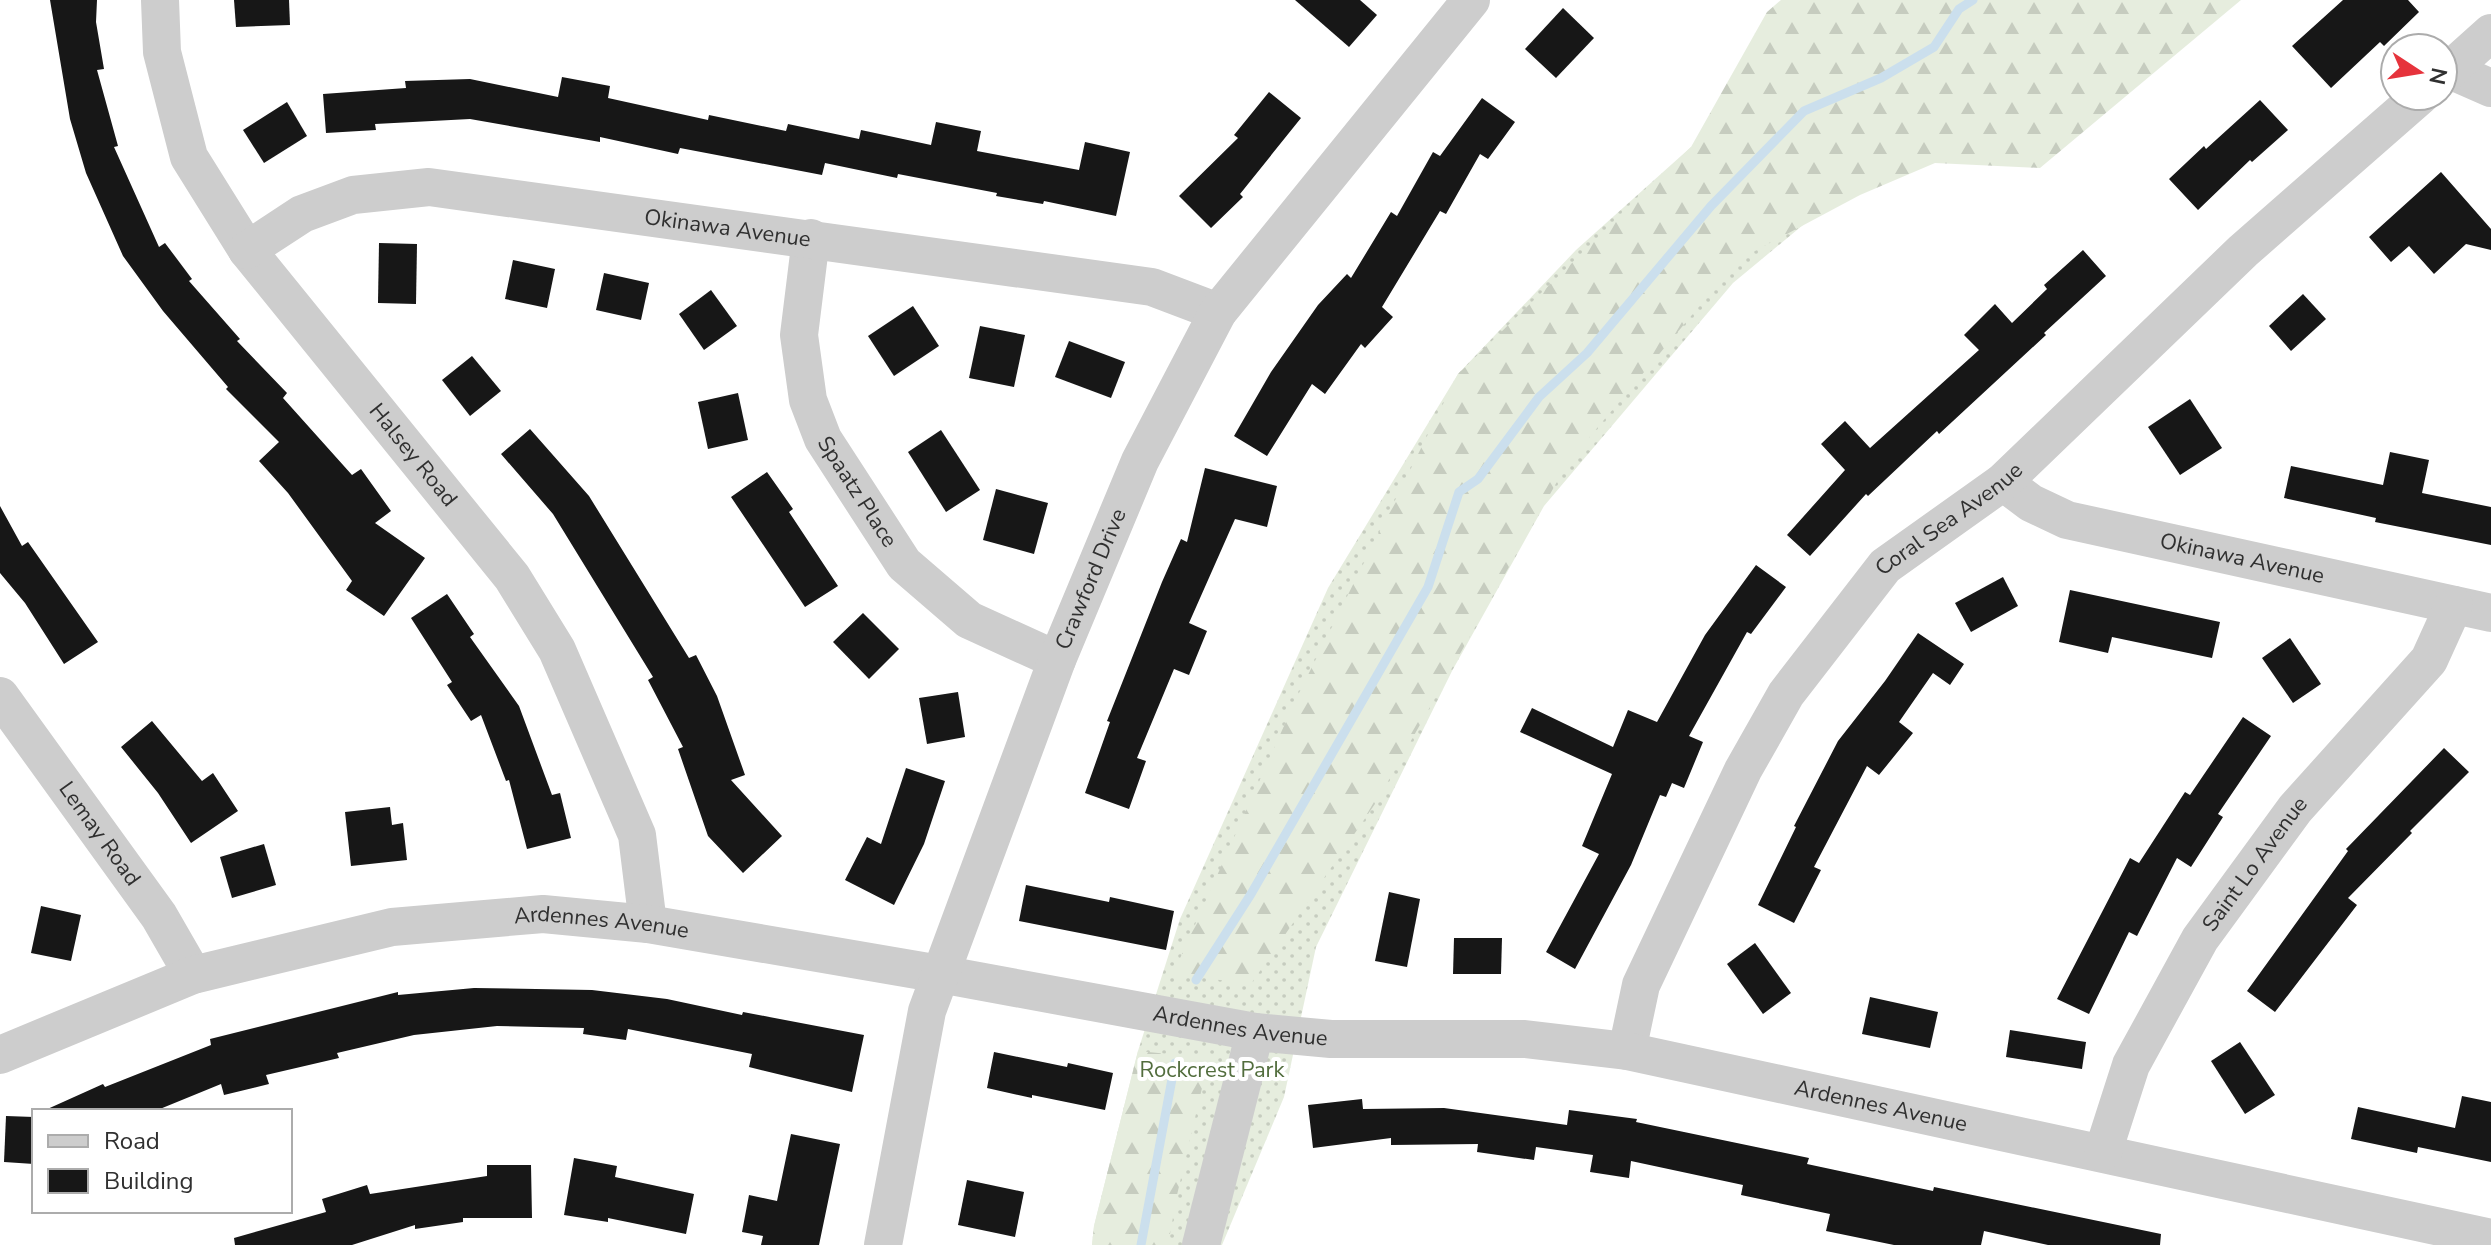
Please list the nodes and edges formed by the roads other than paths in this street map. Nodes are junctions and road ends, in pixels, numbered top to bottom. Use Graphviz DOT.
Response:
graph roads {
  1 [pos="160,0"];
  2 [pos="1462,3"];
  3 [pos="2491,33"];
  4 [pos="2459,61"];
  5 [pos="2459,77"];
  6 [pos="2491,88"];
  7 [pos="2402,112"];
  8 [pos="811,238"];
  9 [pos="247,250"];
  10 [pos="1218,312"];
  11 [pos="2003,482"];
  12 [pos="2454,605"];
  13 [pos="2491,613"];
  14 [pos="1057,660"];
  15 [pos="0,696"];
  16 [pos="648,924"];
  17 [pos="940,974"];
  18 [pos="193,975"];
  19 [pos="1255,1032"];
  20 [pos="1627,1051"];
  21 [pos="0,1055"];
  22 [pos="2103,1152"];
  23 [pos="2491,1238"];
  24 [pos="883,1245"];
  25 [pos="1201,1245"];
  1 -- 9 [label="street, Halsey Road"];
  2 -- 10 [label="street, Crawford Drive"];
  3 -- 4 [label="street"];
  5 -- 6 [label="street"];
  7 -- 11 [label="street, Coral Sea Avenue"];
  8 -- 9 [label="street, Okinawa Avenue"];
  8 -- 10 [label="street, Okinawa Avenue"];
  8 -- 14 [label="street, Spaatz Place"];
  9 -- 16 [label="street, Halsey Road"];
  10 -- 14 [label="street, Crawford Drive"];
  11 -- 12 [label="street, Okinawa Avenue"];
  11 -- 20 [label="street, Coral Sea Avenue"];
  12 -- 13 [label="street, Okinawa Avenue"];
  12 -- 22 [label="street, Saint Lo Avenue"];
  14 -- 17 [label="street, Crawford Drive"];
  15 -- 18 [label="street, Lemay Road"];
  16 -- 17 [label="street, Ardennes Avenue"];
  16 -- 18 [label="street, Ardennes Avenue"];
  17 -- 19 [label="street, Ardennes Avenue"];
  17 -- 24 [label="street, Crawford Drive"];
  18 -- 21 [label="street, Ardennes Avenue"];
  19 -- 20 [label="street, Ardennes Avenue"];
  19 -- 25 [label="street"];
  20 -- 22 [label="street, Ardennes Avenue"];
  22 -- 23 [label="street, Ardennes Avenue"];
}
